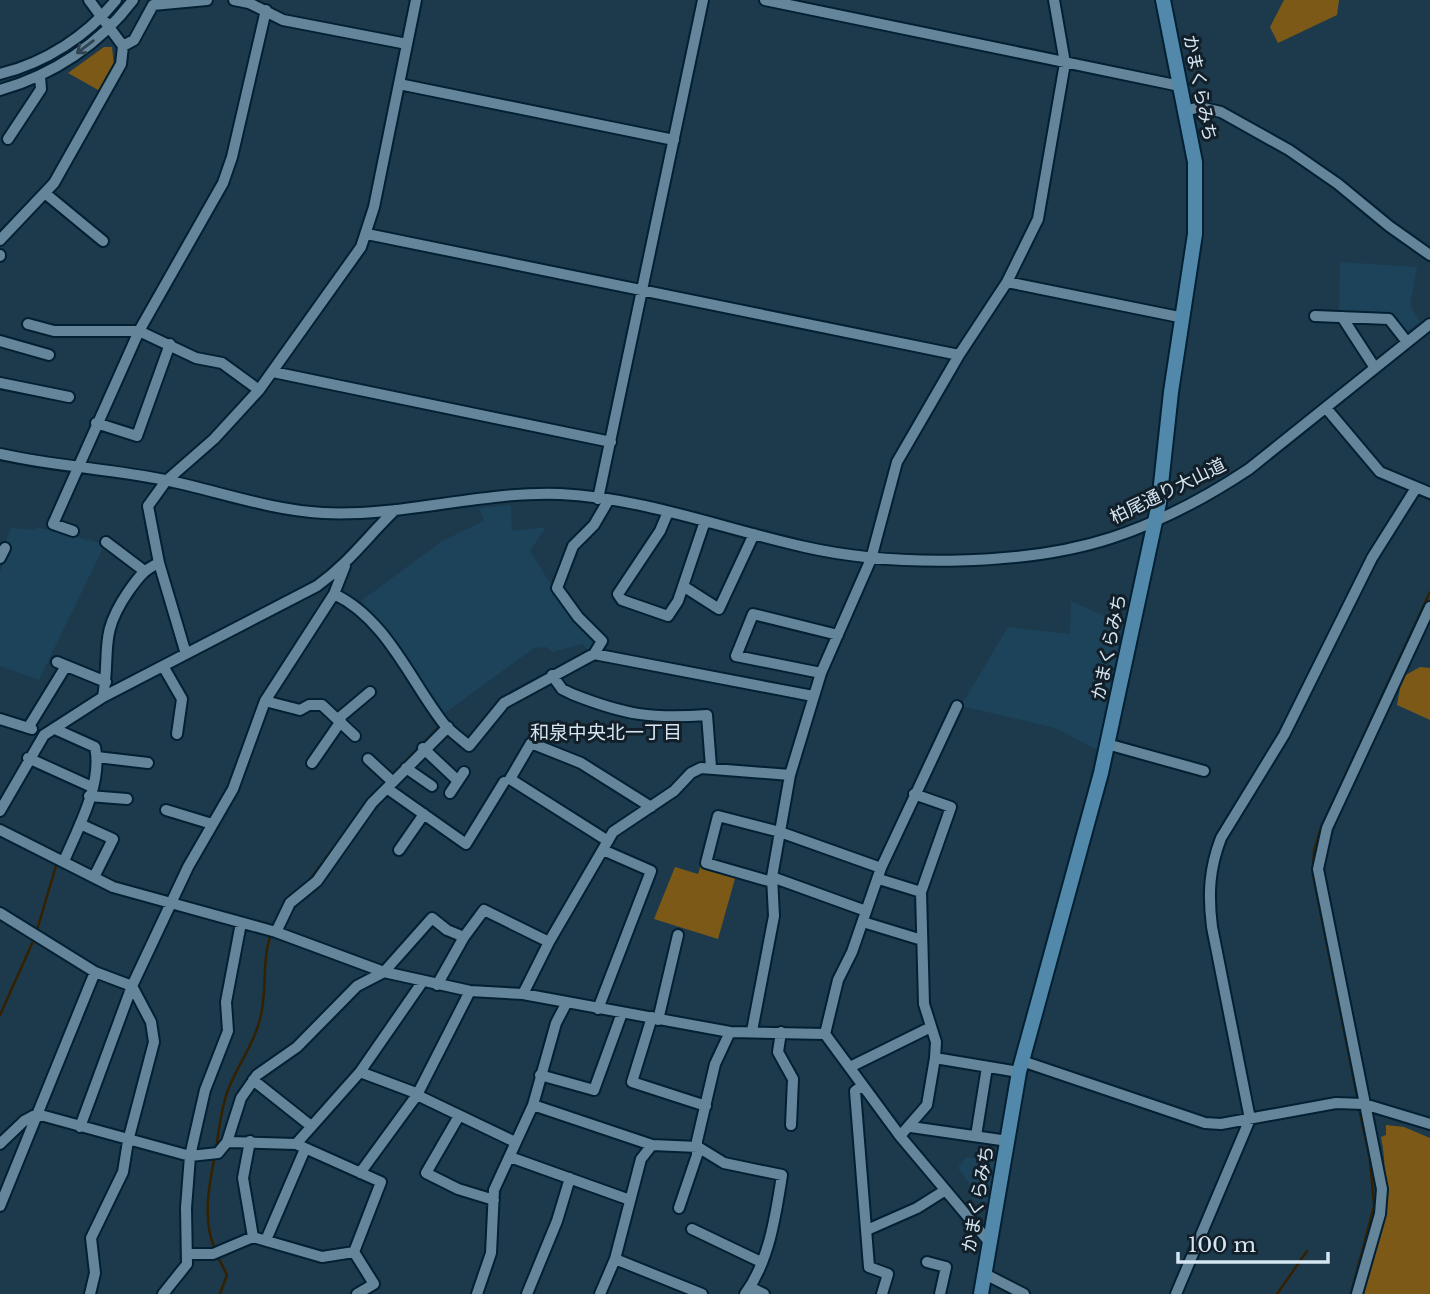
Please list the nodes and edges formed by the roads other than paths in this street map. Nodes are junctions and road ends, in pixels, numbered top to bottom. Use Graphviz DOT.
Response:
graph roads {
  1 [pos="89,0"];
  2 [pos="116,0"];
  3 [pos="133,0"];
  4 [pos="207,0"];
  5 [pos="234,0"];
  6 [pos="416,0"];
  7 [pos="703,0"];
  8 [pos="765,0"];
  9 [pos="1054,0"];
  10 [pos="1163,0"];
  11 [pos="266,10"];
  12 [pos="101,19"];
  13 [pos="110,29"];
  14 [pos="407,44"];
  15 [pos="123,46"];
  16 [pos="1065,63"];
  17 [pos="0,74"];
  18 [pos="40,77"];
  19 [pos="399,84"];
  20 [pos="1180,86"];
  21 [pos="0,90"];
  22 [pos="1186,111"];
  23 [pos="8,139"];
  24 [pos="674,140"];
  25 [pos="46,194"];
  26 [pos="367,234"];
  27 [pos="0,240"];
  28 [pos="103,242"];
  29 [pos="1430,255"];
  30 [pos="1007,282"];
  31 [pos="642,293"];
  32 [pos="1315,316"];
  33 [pos="1342,317"];
  34 [pos="1184,318"];
  35 [pos="28,324"];
  36 [pos="1430,324"];
  37 [pos="139,331"];
  38 [pos="0,341"];
  39 [pos="1407,342"];
  40 [pos="170,344"];
  41 [pos="49,355"];
  42 [pos="959,355"];
  43 [pos="1375,368"];
  44 [pos="273,372"];
  45 [pos="0,383"];
  46 [pos="259,390"];
  47 [pos="69,397"];
  48 [pos="1326,408"];
  49 [pos="96,423"];
  50 [pos="611,442"];
  51 [pos="0,454"];
  52 [pos="78,466"];
  53 [pos="166,481"];
  54 [pos="1416,488"];
  55 [pos="1430,493"];
  56 [pos="603,500"];
  57 [pos="395,510"];
  58 [pos="668,512"];
  59 [pos="705,521"];
  60 [pos="1156,521"];
  61 [pos="73,531"];
  62 [pos="754,534"];
  63 [pos="106,542"];
  64 [pos="871,559"];
  65 [pos="159,563"];
  66 [pos="345,566"];
  67 [pos="143,570"];
  68 [pos="683,586"];
  69 [pos="334,594"];
  70 [pos="1430,607"];
  71 [pos="838,635"];
  72 [pos="186,654"];
  73 [pos="594,654"];
  74 [pos="163,666"];
  75 [pos="821,673"];
  76 [pos="552,676"];
  77 [pos="106,682"];
  78 [pos="370,692"];
  79 [pos="813,696"];
  80 [pos="103,697"];
  81 [pos="265,701"];
  82 [pos="957,706"];
  83 [pos="0,719"];
  84 [pos="340,720"];
  85 [pos="448,727"];
  86 [pos="29,728"];
  87 [pos="55,729"];
  88 [pos="177,734"];
  89 [pos="44,735"];
  90 [pos="355,736"];
  91 [pos="1107,744"];
  92 [pos="423,748"];
  93 [pos="97,757"];
  94 [pos="28,758"];
  95 [pos="368,759"];
  96 [pos="148,763"];
  97 [pos="312,763"];
  98 [pos="710,767"];
  99 [pos="406,768"];
  100 [pos="1204,771"];
  101 [pos="790,775"];
  102 [pos="389,781"];
  103 [pos="504,782"];
  104 [pos="432,786"];
  105 [pos="90,792"];
  106 [pos="450,793"];
  107 [pos="914,794"];
  108 [pos="127,799"];
  109 [pos="651,807"];
  110 [pos="166,810"];
  111 [pos="0,811"];
  112 [pos="424,814"];
  113 [pos="80,824"];
  114 [pos="212,824"];
  115 [pos="0,831"];
  116 [pos="780,832"];
  117 [pos="605,846"];
  118 [pos="399,850"];
  119 [pos="64,861"];
  120 [pos="880,873"];
  121 [pos="94,877"];
  122 [pos="772,880"];
  123 [pos="921,892"];
  124 [pos="173,905"];
  125 [pos="0,913"];
  126 [pos="865,917"];
  127 [pos="240,923"];
  128 [pos="273,931"];
  129 [pos="678,935"];
  130 [pos="464,937"];
  131 [pos="922,940"];
  132 [pos="549,942"];
  133 [pos="95,972"];
  134 [pos="384,972"];
  135 [pos="423,981"];
  136 [pos="438,985"];
  137 [pos="132,986"];
  138 [pos="470,991"];
  139 [pos="523,994"];
  140 [pos="567,1002"];
  141 [pos="598,1009"];
  142 [pos="622,1013"];
  143 [pos="655,1019"];
  144 [pos="931,1027"];
  145 [pos="752,1031"];
  146 [pos="730,1032"];
  147 [pos="781,1032"];
  148 [pos="825,1034"];
  149 [pos="935,1058"];
  150 [pos="850,1067"];
  151 [pos="987,1067"];
  152 [pos="1021,1067"];
  153 [pos="360,1072"];
  154 [pos="540,1075"];
  155 [pos="253,1080"];
  156 [pos="862,1086"];
  157 [pos="416,1094"];
  158 [pos="1359,1104"];
  159 [pos="533,1105"];
  160 [pos="706,1106"];
  161 [pos="37,1114"];
  162 [pos="459,1116"];
  163 [pos="1250,1119"];
  164 [pos="1430,1124"];
  165 [pos="791,1125"];
  166 [pos="312,1126"];
  167 [pos="80,1127"];
  168 [pos="911,1127"];
  169 [pos="900,1136"];
  170 [pos="976,1136"];
  171 [pos="250,1141"];
  172 [pos="1008,1141"];
  173 [pos="128,1142"];
  174 [pos="227,1142"];
  175 [pos="515,1142"];
  176 [pos="0,1144"];
  177 [pos="652,1145"];
  178 [pos="300,1146"];
  179 [pos="698,1147"];
  180 [pos="190,1156"];
  181 [pos="510,1157"];
  182 [pos="360,1173"];
  183 [pos="570,1178"];
  184 [pos="944,1191"];
  185 [pos="494,1200"];
  186 [pos="629,1200"];
  187 [pos="0,1206"];
  188 [pos="679,1208"];
  189 [pos="692,1229"];
  190 [pos="867,1230"];
  191 [pos="253,1237"];
  192 [pos="266,1240"];
  193 [pos="990,1242"];
  194 [pos="354,1252"];
  195 [pos="188,1254"];
  196 [pos="615,1259"];
  197 [pos="761,1262"];
  198 [pos="927,1262"];
  199 [pos="985,1274"];
  200 [pos="747,1291"];
  201 [pos="165,1293"];
  202 [pos="90,1294"];
  203 [pos="357,1294"];
  204 [pos="477,1294"];
  205 [pos="527,1294"];
  206 [pos="600,1294"];
  207 [pos="702,1294"];
  208 [pos="764,1294"];
  209 [pos="882,1294"];
  210 [pos="940,1294"];
  211 [pos="981,1294"];
  212 [pos="1024,1294"];
  213 [pos="1177,1294"];
  214 [pos="1357,1294"];
  1 -- 12 [label="street"];
  2 -- 12 [label="street"];
  3 -- 13 [label="street"];
  4 -- 15 [label="street"];
  5 -- 11 [label="street"];
  6 -- 14 [label="street"];
  7 -- 24 [label="street"];
  8 -- 16 [label="street"];
  9 -- 16 [label="street"];
  10 -- 20 [label="main road, かまくらみち"];
  11 -- 14 [label="street"];
  11 -- 37 [label="street"];
  12 -- 13 [label="street"];
  12 -- 17 [label="street"];
  13 -- 15 [label="street"];
  13 -- 18 [label="street, one-way"];
  14 -- 19 [label="street"];
  15 -- 25 [label="street"];
  16 -- 20 [label="street"];
  16 -- 30 [label="street"];
  18 -- 21 [label="street"];
  18 -- 23 [label="street"];
  19 -- 24 [label="street"];
  19 -- 26 [label="street"];
  20 -- 22 [label="main road, かまくらみち"];
  22 -- 29 [label="street"];
  22 -- 34 [label="main road, かまくらみち"];
  24 -- 31 [label="street"];
  25 -- 27 [label="street"];
  25 -- 28 [label="street"];
  26 -- 31 [label="street"];
  26 -- 44 [label="street"];
  30 -- 34 [label="street"];
  30 -- 42 [label="street"];
  31 -- 42 [label="street"];
  31 -- 50 [label="street"];
  32 -- 33 [label="street"];
  33 -- 39 [label="street"];
  33 -- 43 [label="street"];
  34 -- 60 [label="main road, かまくらみち"];
  35 -- 37 [label="street"];
  36 -- 39 [label="street, 柏尾通り大山道"];
  37 -- 40 [label="street"];
  37 -- 49 [label="street"];
  38 -- 41 [label="street"];
  39 -- 43 [label="street, 柏尾通り大山道"];
  40 -- 46 [label="street"];
  40 -- 49 [label="street"];
  42 -- 64 [label="street"];
  43 -- 48 [label="street, 柏尾通り大山道"];
  44 -- 46 [label="street"];
  44 -- 50 [label="street"];
  45 -- 47 [label="street"];
  46 -- 53 [label="street"];
  48 -- 54 [label="street"];
  48 -- 60 [label="street, 柏尾通り大山道"];
  49 -- 52 [label="street"];
  50 -- 56 [label="street"];
  51 -- 52 [label="street, 柏尾通り大山道"];
  52 -- 53 [label="street, 柏尾通り大山道"];
  52 -- 61 [label="street"];
  53 -- 57 [label="street, 柏尾通り大山道"];
  53 -- 65 [label="street"];
  54 -- 55 [label="street"];
  54 -- 163 [label="street"];
  56 -- 57 [label="street, 柏尾通り大山道"];
  56 -- 58 [label="street, 柏尾通り大山道"];
  56 -- 73 [label="street"];
  57 -- 66 [label="street"];
  58 -- 59 [label="street, 柏尾通り大山道"];
  58 -- 68 [label="street"];
  59 -- 62 [label="street, 柏尾通り大山道"];
  59 -- 68 [label="street"];
  60 -- 64 [label="street, 柏尾通り大山道"];
  60 -- 91 [label="main road, かまくらみち"];
  62 -- 64 [label="street, 柏尾通り大山道"];
  62 -- 68 [label="street"];
  63 -- 67 [label="street"];
  64 -- 71 [label="street"];
  65 -- 67 [label="street"];
  65 -- 72 [label="street"];
  66 -- 69 [label="street"];
  66 -- 72 [label="street"];
  67 -- 77 [label="street"];
  69 -- 81 [label="street"];
  69 -- 85 [label="street"];
  70 -- 158 [label="street"];
  71 -- 75 [label="street"];
  71 -- 75 [label="street"];
  72 -- 74 [label="street"];
  73 -- 76 [label="street"];
  73 -- 79 [label="street"];
  74 -- 80 [label="street"];
  74 -- 88 [label="street"];
  75 -- 79 [label="street"];
  76 -- 85 [label="street"];
  76 -- 98 [label="street"];
  77 -- 80 [label="street"];
  77 -- 86 [label="street"];
  78 -- 84 [label="street"];
  79 -- 101 [label="street"];
  80 -- 87 [label="street"];
  81 -- 84 [label="street"];
  81 -- 114 [label="street"];
  82 -- 107 [label="street"];
  83 -- 86 [label="street"];
  84 -- 90 [label="street"];
  84 -- 97 [label="street"];
  85 -- 92 [label="street"];
  86 -- 89 [label="street"];
  87 -- 89 [label="street"];
  87 -- 93 [label="street"];
  89 -- 94 [label="street"];
  91 -- 100 [label="street"];
  91 -- 152 [label="main road, かまくらみち"];
  92 -- 99 [label="street"];
  92 -- 106 [label="street"];
  93 -- 96 [label="street"];
  93 -- 105 [label="street"];
  94 -- 105 [label="street"];
  94 -- 111 [label="street"];
  95 -- 102 [label="street"];
  98 -- 101 [label="street"];
  98 -- 109 [label="street"];
  99 -- 102 [label="street"];
  99 -- 104 [label="street"];
  101 -- 116 [label="street"];
  102 -- 112 [label="street"];
  102 -- 128 [label="street"];
  103 -- 112 [label="street"];
  105 -- 108 [label="street"];
  105 -- 113 [label="street"];
  107 -- 120 [label="street"];
  107 -- 123 [label="street"];
  109 -- 117 [label="street"];
  109 -- 117 [label="street"];
  110 -- 114 [label="street"];
  112 -- 118 [label="street"];
  113 -- 119 [label="street"];
  113 -- 121 [label="street"];
  114 -- 124 [label="street"];
  115 -- 119 [label="street"];
  116 -- 120 [label="street"];
  116 -- 122 [label="street"];
  116 -- 122 [label="street"];
  117 -- 132 [label="street"];
  117 -- 141 [label="street"];
  119 -- 121 [label="street"];
  120 -- 123 [label="street"];
  120 -- 126 [label="street"];
  121 -- 124 [label="street"];
  122 -- 126 [label="street"];
  122 -- 145 [label="street"];
  123 -- 131 [label="street"];
  124 -- 127 [label="street"];
  124 -- 137 [label="street"];
  125 -- 133 [label="street"];
  126 -- 131 [label="street"];
  126 -- 148 [label="street"];
  127 -- 128 [label="street"];
  127 -- 180 [label="street"];
  128 -- 134 [label="street"];
  129 -- 143 [label="street"];
  130 -- 132 [label="street"];
  130 -- 134 [label="street"];
  130 -- 136 [label="street"];
  131 -- 144 [label="street"];
  132 -- 139 [label="street"];
  133 -- 137 [label="street"];
  133 -- 161 [label="street"];
  134 -- 135 [label="street"];
  134 -- 155 [label="street"];
  135 -- 136 [label="street"];
  135 -- 153 [label="street"];
  136 -- 138 [label="street"];
  137 -- 167 [label="street"];
  137 -- 173 [label="street"];
  138 -- 139 [label="street"];
  138 -- 157 [label="street"];
  139 -- 140 [label="street"];
  140 -- 141 [label="street"];
  140 -- 154 [label="street"];
  141 -- 142 [label="street"];
  142 -- 143 [label="street"];
  142 -- 154 [label="street"];
  143 -- 146 [label="street"];
  143 -- 160 [label="street"];
  144 -- 149 [label="street"];
  144 -- 150 [label="street"];
  145 -- 146 [label="street"];
  145 -- 147 [label="street"];
  146 -- 160 [label="street"];
  147 -- 148 [label="street"];
  147 -- 165 [label="street"];
  148 -- 150 [label="street"];
  149 -- 151 [label="street"];
  149 -- 168 [label="street"];
  150 -- 156 [label="street"];
  151 -- 152 [label="street"];
  151 -- 170 [label="street"];
  152 -- 163 [label="street"];
  152 -- 172 [label="main road, かまくらみち"];
  153 -- 157 [label="street"];
  153 -- 166 [label="street"];
  154 -- 159 [label="street"];
  155 -- 166 [label="street"];
  155 -- 174 [label="street"];
  156 -- 169 [label="street"];
  156 -- 190 [label="street"];
  157 -- 162 [label="street"];
  157 -- 182 [label="street"];
  158 -- 163 [label="street"];
  158 -- 164 [label="street"];
  158 -- 214 [label="street"];
  159 -- 175 [label="street"];
  159 -- 177 [label="street"];
  160 -- 179 [label="street"];
  161 -- 167 [label="street"];
  161 -- 176 [label="street"];
  161 -- 187 [label="street"];
  162 -- 175 [label="street"];
  162 -- 185 [label="street"];
  163 -- 213 [label="street"];
  166 -- 178 [label="street"];
  167 -- 173 [label="street"];
  168 -- 169 [label="street"];
  168 -- 170 [label="street"];
  169 -- 184 [label="street"];
  170 -- 172 [label="street"];
  171 -- 174 [label="street"];
  171 -- 178 [label="street"];
  171 -- 191 [label="street"];
  172 -- 193 [label="main road, かまくらみち"];
  173 -- 180 [label="street"];
  173 -- 202 [label="street"];
  174 -- 180 [label="street"];
  175 -- 181 [label="street"];
  177 -- 179 [label="street"];
  177 -- 186 [label="street"];
  178 -- 182 [label="street"];
  178 -- 192 [label="street"];
  179 -- 188 [label="street"];
  179 -- 197 [label="street"];
  180 -- 195 [label="street"];
  181 -- 183 [label="street"];
  181 -- 185 [label="street"];
  182 -- 194 [label="street"];
  183 -- 186 [label="street"];
  183 -- 205 [label="street"];
  184 -- 190 [label="street"];
  184 -- 193 [label="street"];
  185 -- 204 [label="street"];
  186 -- 196 [label="street"];
  189 -- 197 [label="street"];
  190 -- 209 [label="street"];
  191 -- 192 [label="street"];
  191 -- 195 [label="street"];
  192 -- 194 [label="street"];
  193 -- 199 [label="main road, かまくらみち"];
  194 -- 203 [label="street"];
  195 -- 201 [label="street"];
  196 -- 206 [label="street"];
  196 -- 207 [label="street"];
  197 -- 200 [label="street"];
  198 -- 210 [label="street"];
  199 -- 211 [label="main road, かまくらみち"];
  199 -- 212 [label="street"];
  200 -- 208 [label="street"];
}
